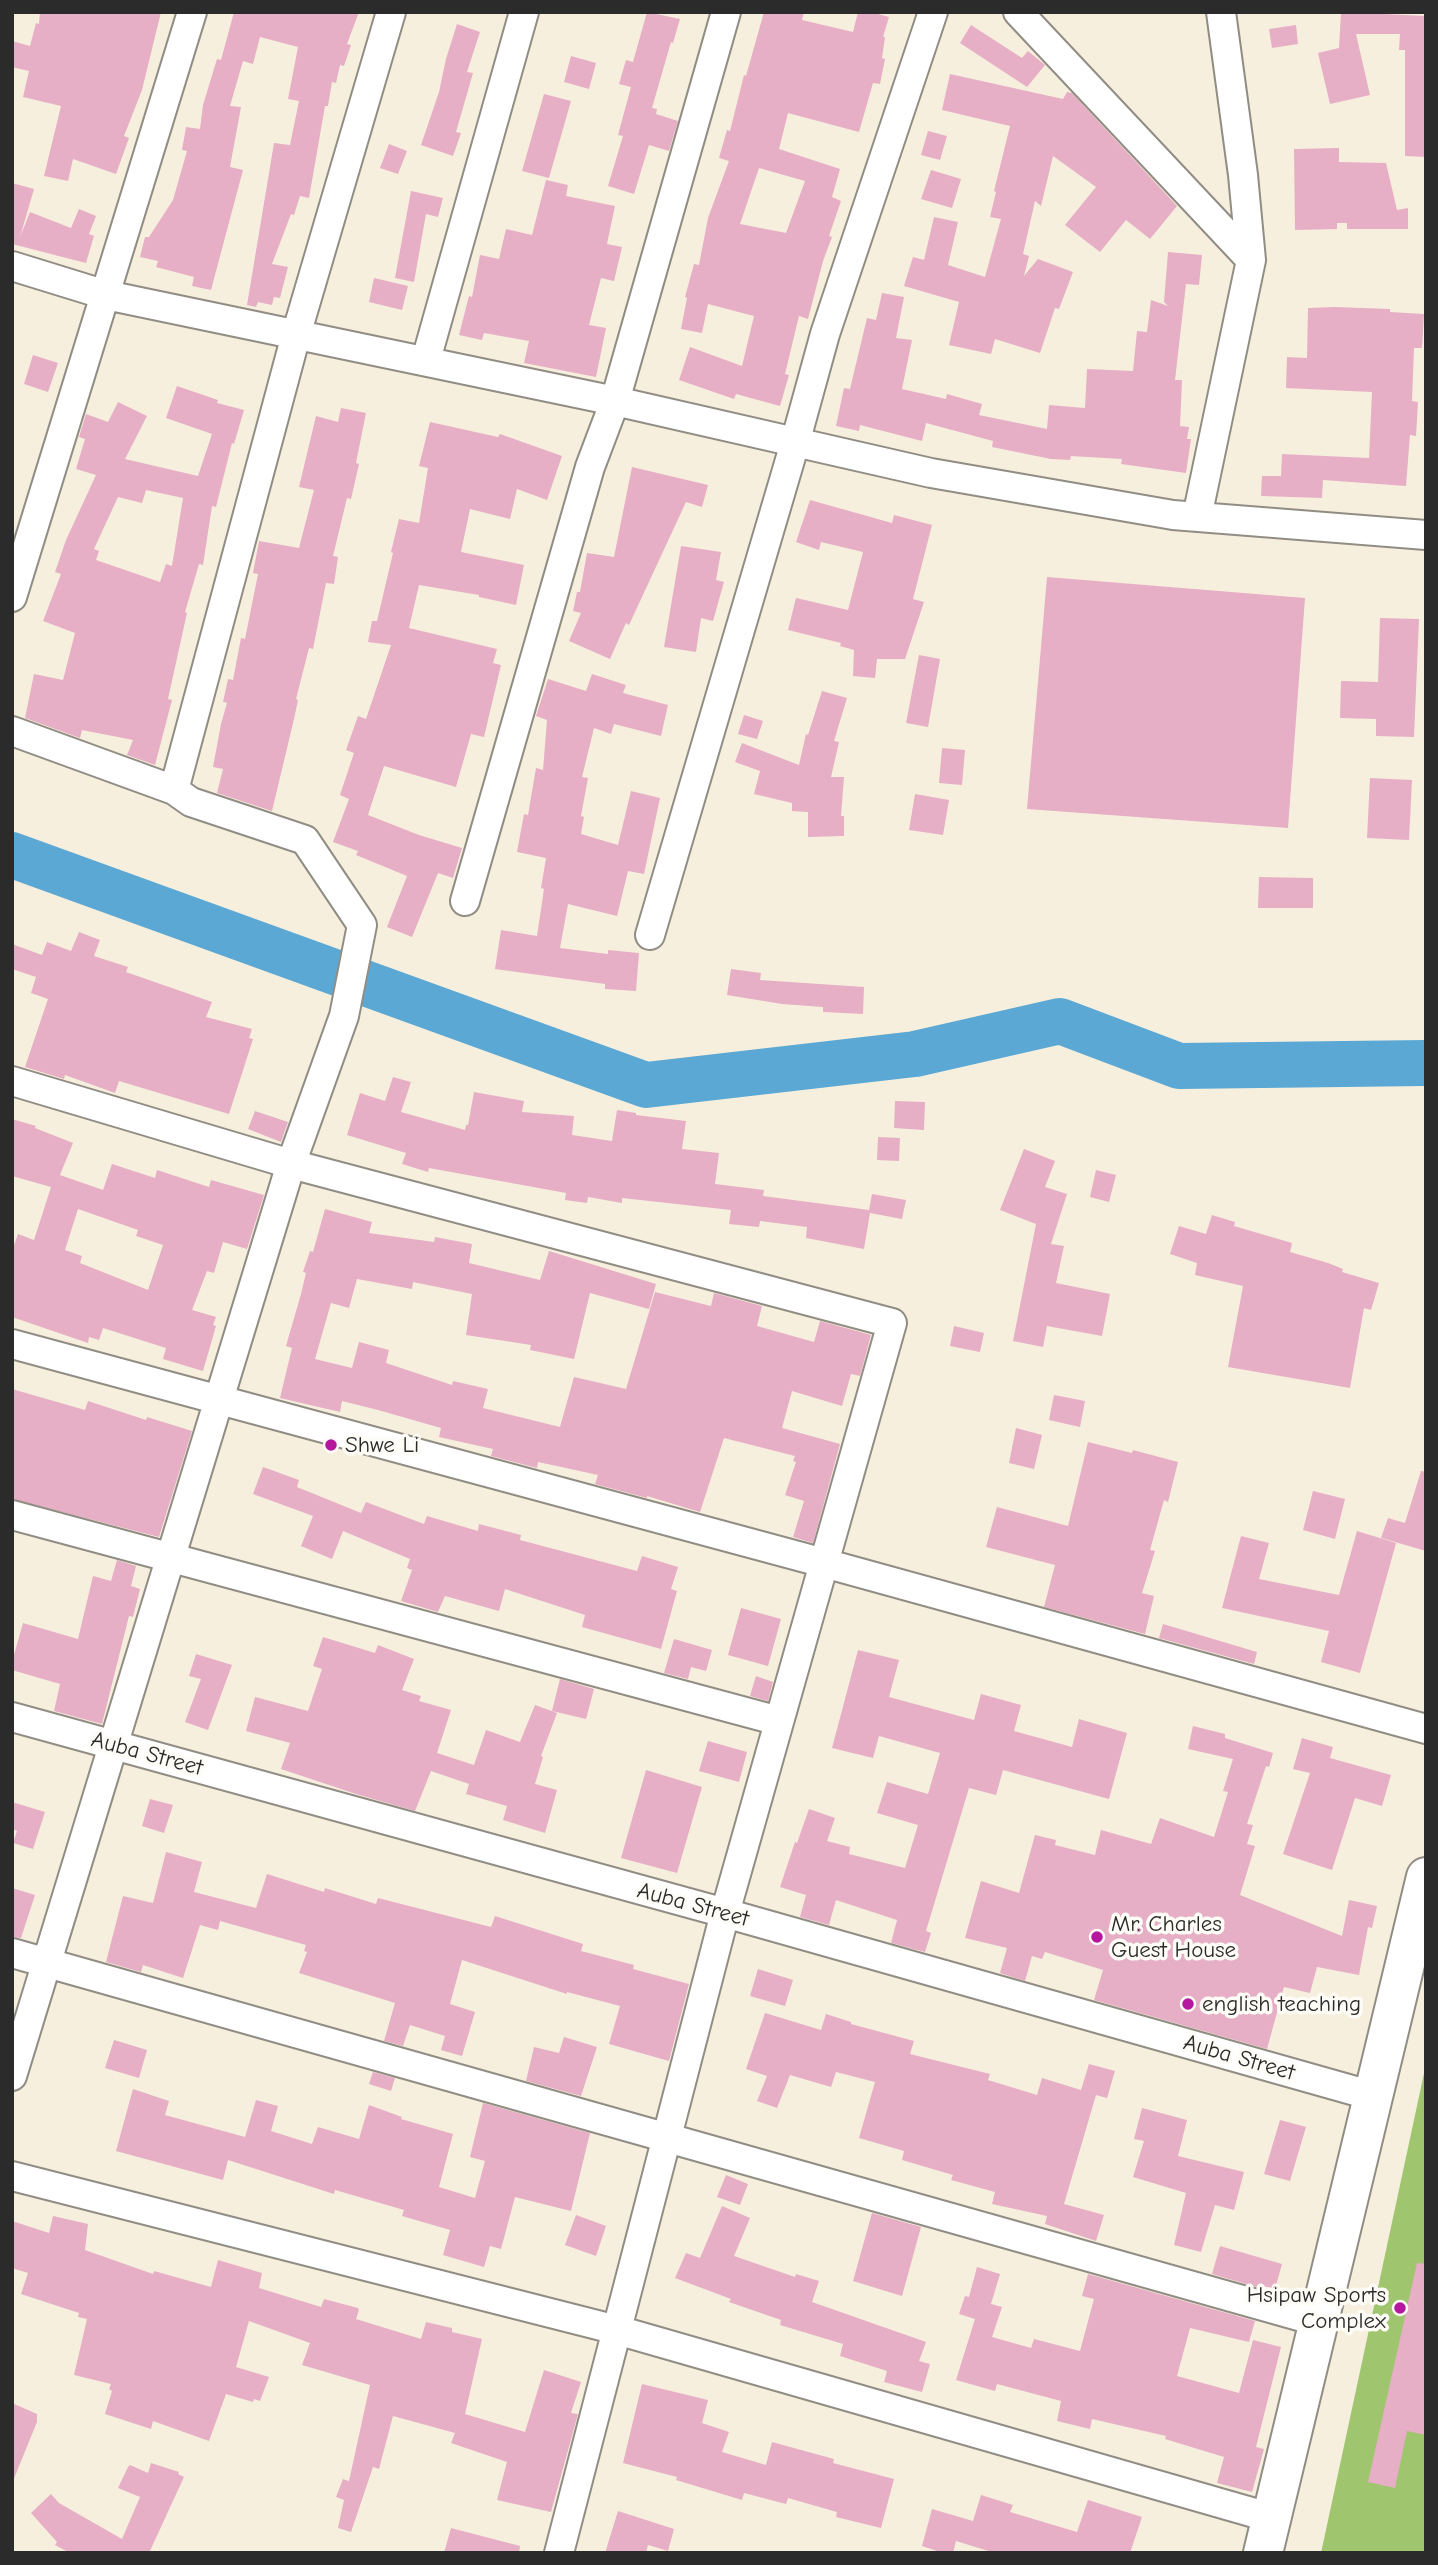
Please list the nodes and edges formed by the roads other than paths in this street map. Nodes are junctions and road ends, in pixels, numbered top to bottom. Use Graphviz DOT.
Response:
graph roads {
  1 [pos="192,12"];
  2 [pos="391,12"];
  3 [pos="524,12"];
  4 [pos="726,12"];
  5 [pos="933,12"];
  6 [pos="1018,12"];
  7 [pos="1221,12"];
  8 [pos="1251,260"];
  9 [pos="12,266"];
  10 [pos="106,295"];
  11 [pos="296,335"];
  12 [pos="426,360"];
  13 [pos="615,401"];
  14 [pos="795,443"];
  15 [pos="1197,517"];
  16 [pos="1426,535"];
  17 [pos="12,597"];
  18 [pos="12,731"];
  19 [pos="174,789"];
  20 [pos="465,901"];
  21 [pos="650,935"];
  22 [pos="12,1081"];
  23 [pos="291,1164"];
  24 [pos="12,1344"];
  25 [pos="218,1400"];
  26 [pos="12,1515"];
  27 [pos="170,1558"];
  28 [pos="824,1563"];
  29 [pos="12,1717"];
  30 [pos="779,1721"];
  31 [pos="1426,1729"];
  32 [pos="112,1745"];
  33 [pos="1426,1877"];
  34 [pos="725,1913"];
  35 [pos="12,1952"];
  36 [pos="46,1962"];
  37 [pos="12,2076"];
  38 [pos="1373,2096"];
  39 [pos="667,2137"];
  40 [pos="12,2176"];
  41 [pos="1320,2322"];
  42 [pos="617,2330"];
  43 [pos="1268,2536"];
  44 [pos="559,2553"];
  1 -- 10 [label="street"];
  2 -- 11 [label="street"];
  3 -- 12 [label="street"];
  4 -- 13 [label="street"];
  5 -- 14 [label="street"];
  6 -- 8 [label="street"];
  7 -- 8 [label="street"];
  8 -- 15 [label="street"];
  9 -- 10 [label="street"];
  10 -- 11 [label="street"];
  10 -- 17 [label="street"];
  11 -- 12 [label="street"];
  11 -- 19 [label="street"];
  12 -- 13 [label="street"];
  13 -- 14 [label="street"];
  13 -- 20 [label="street"];
  14 -- 15 [label="street"];
  14 -- 21 [label="street"];
  15 -- 16 [label="street"];
  18 -- 19 [label="street"];
  19 -- 23 [label="street"];
  22 -- 23 [label="street"];
  23 -- 25 [label="street"];
  23 -- 28 [label="street"];
  24 -- 25 [label="street"];
  25 -- 27 [label="street"];
  25 -- 28 [label="street"];
  26 -- 27 [label="street"];
  27 -- 30 [label="street"];
  27 -- 32 [label="street"];
  28 -- 30 [label="street"];
  28 -- 31 [label="street"];
  29 -- 32 [label="street, Auba Street"];
  30 -- 34 [label="street"];
  32 -- 34 [label="street, Auba Street"];
  32 -- 36 [label="street"];
  33 -- 38 [label="main road"];
  34 -- 38 [label="street, Auba Street"];
  34 -- 39 [label="street"];
  35 -- 36 [label="street"];
  36 -- 37 [label="street"];
  36 -- 39 [label="street"];
  38 -- 41 [label="main road"];
  39 -- 41 [label="street"];
  39 -- 42 [label="street"];
  40 -- 42 [label="street"];
  41 -- 43 [label="main road"];
  42 -- 43 [label="street"];
  42 -- 44 [label="street"];
}
